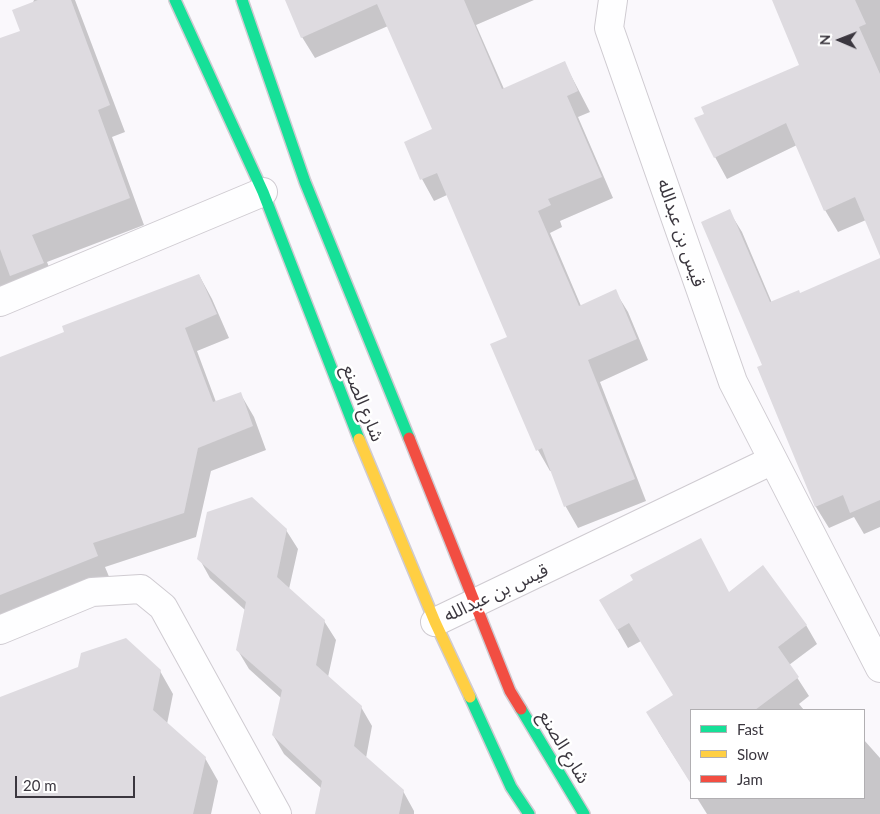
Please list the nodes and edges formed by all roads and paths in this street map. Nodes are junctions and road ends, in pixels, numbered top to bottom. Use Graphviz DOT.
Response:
graph roads {
  1 [pos="176,0"];
  2 [pos="242,0"];
  3 [pos="613,0"];
  4 [pos="263,192"];
  5 [pos="0,302"];
  6 [pos="773,460"];
  7 [pos="476,602"];
  8 [pos="435,622"];
  9 [pos="0,630"];
  10 [pos="880,668"];
  11 [pos="277,814"];
  12 [pos="529,814"];
  13 [pos="584,814"];
  1 -- 4 [label="street, شارع الصنع"];
  2 -- 7 [label="street, شارع الصنع"];
  3 -- 6 [label="street, قيس بن عبدالله"];
  4 -- 5 [label="street"];
  4 -- 8 [label="street, شارع الصنع"];
  6 -- 7 [label="street, قيس بن عبدالله"];
  6 -- 10 [label="street, قيس بن عبدالله"];
  7 -- 8 [label="street, قيس بن عبدالله"];
  7 -- 13 [label="street, شارع الصنع"];
  8 -- 12 [label="street, شارع الصنع"];
  9 -- 11 [label="street"];
}
